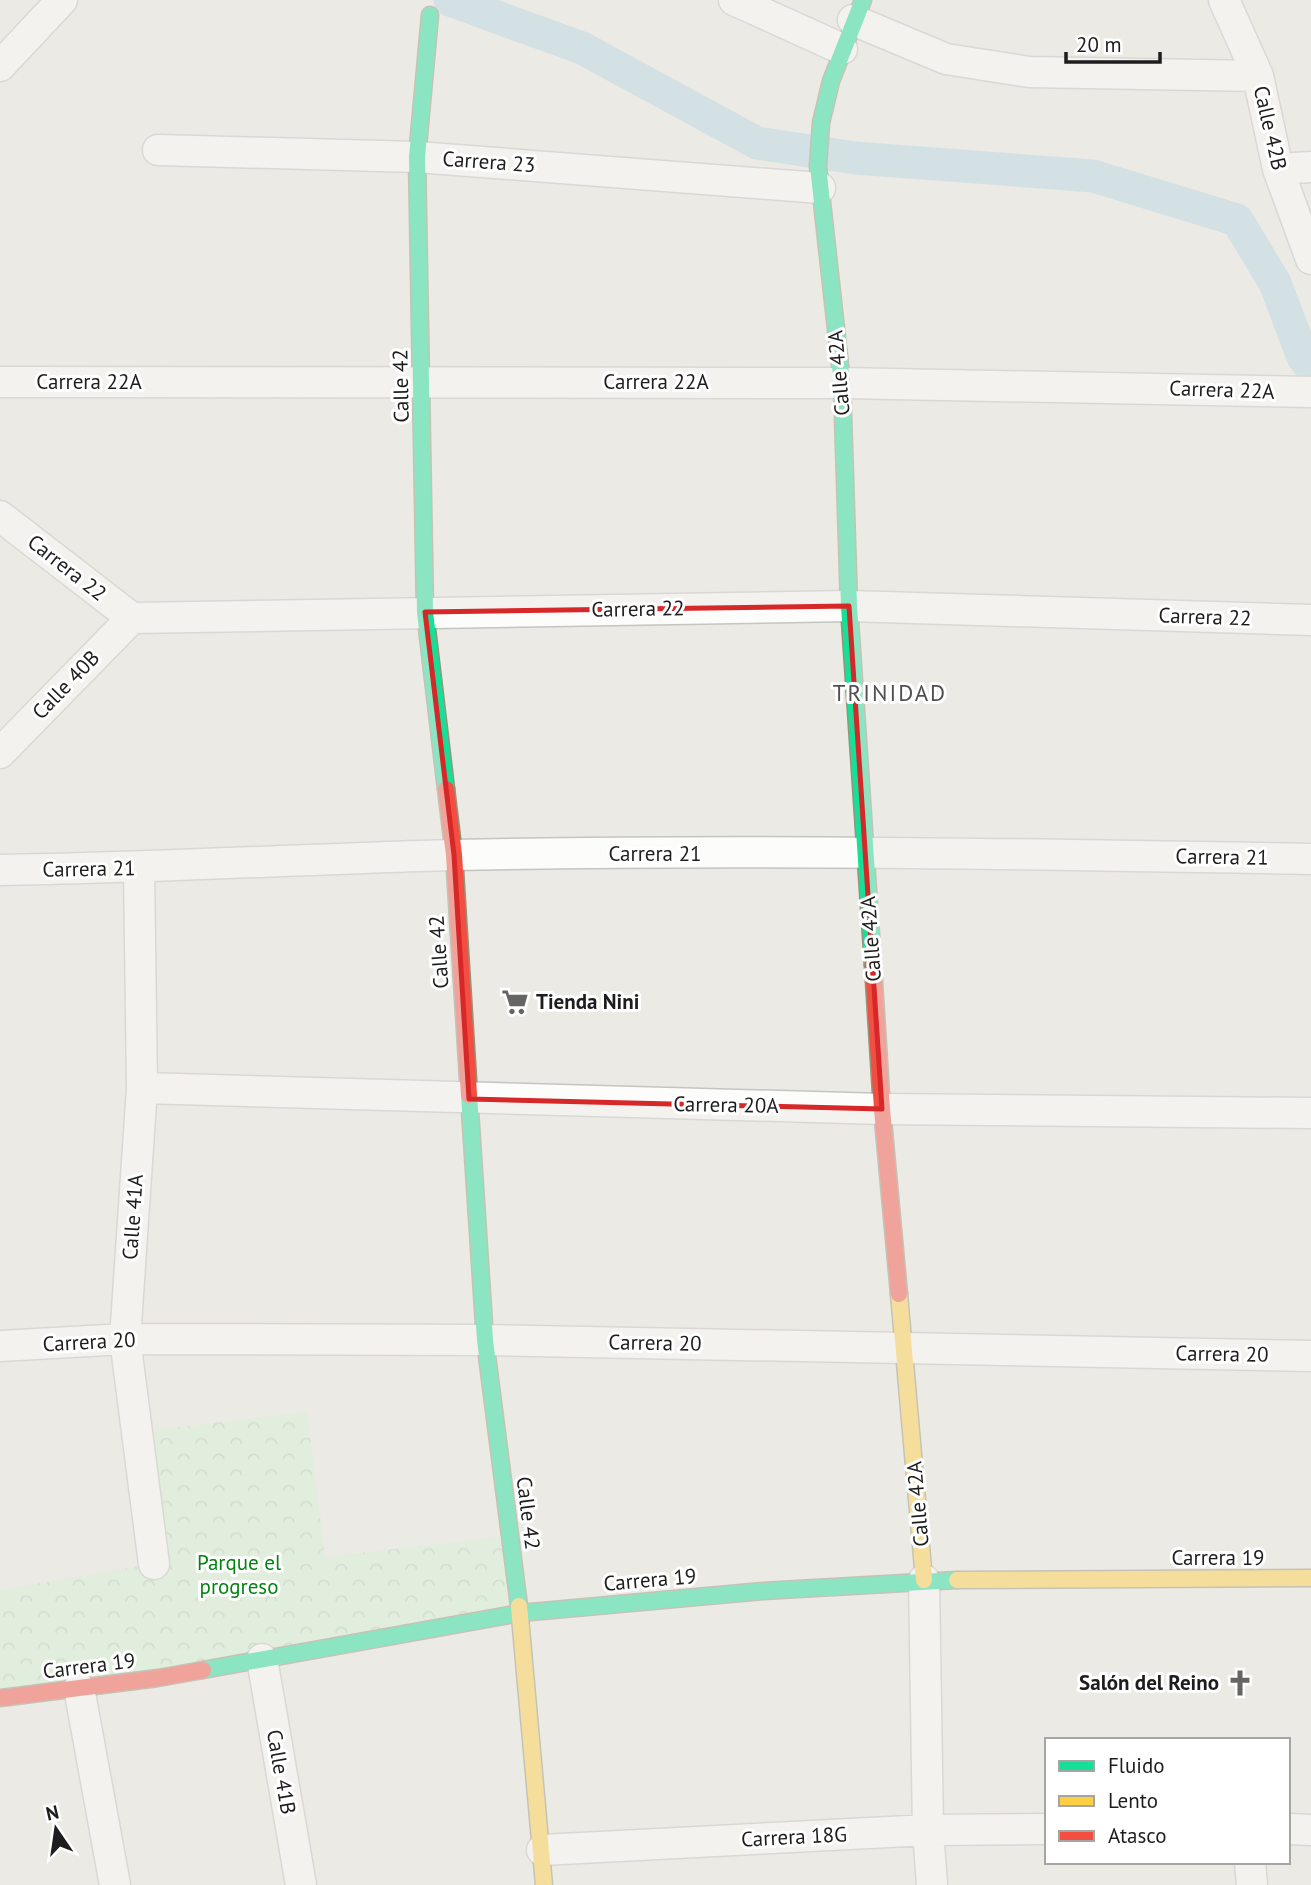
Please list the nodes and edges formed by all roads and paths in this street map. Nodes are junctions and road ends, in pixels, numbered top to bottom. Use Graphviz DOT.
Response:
graph roads {
  1 [pos="62,0"];
  2 [pos="734,0"];
  3 [pos="1224,0"];
  4 [pos="858,10"];
  5 [pos="430,15"];
  6 [pos="842,49"];
  7 [pos="0,66"];
  8 [pos="1258,76"];
  9 [pos="158,150"];
  10 [pos="417,157"];
  11 [pos="1311,167"];
  12 [pos="1278,169"];
  13 [pos="819,177"];
  14 [pos="1311,259"];
  15 [pos="0,382"];
  16 [pos="422,382"];
  17 [pos="842,383"];
  18 [pos="1308,392"];
  19 [pos="0,516"];
  20 [pos="849,607"];
  21 [pos="425,612"];
  22 [pos="132,618"];
  23 [pos="1311,620"];
  24 [pos="0,753"];
  25 [pos="866,852"];
  26 [pos="454,855"];
  27 [pos="1311,859"];
  28 [pos="139,868"];
  29 [pos="0,870"];
  30 [pos="142,1088"];
  31 [pos="469,1098"];
  32 [pos="882,1109"];
  33 [pos="1311,1113"];
  34 [pos="125,1339"];
  35 [pos="485,1340"];
  36 [pos="0,1346"];
  37 [pos="905,1347"];
  38 [pos="1311,1356"];
  39 [pos="153,1564"];
  40 [pos="1311,1578"];
  41 [pos="924,1580"];
  42 [pos="520,1614"];
  43 [pos="261,1659"];
  44 [pos="79,1688"];
  45 [pos="0,1698"];
  46 [pos="1045,1829"];
  47 [pos="1290,1829"];
  48 [pos="928,1830"];
  49 [pos="1311,1830"];
  50 [pos="542,1850"];
  51 [pos="1250,1864"];
  52 [pos="115,1885"];
  53 [pos="301,1885"];
  54 [pos="544,1885"];
  55 [pos="932,1885"];
  56 [pos="1252,1885"];
  1 -- 7 [label="street"];
  2 -- 6 [label="street"];
  3 -- 8 [label="street, Calle 42B"];
  4 -- 6 [label="street, Calle 42A"];
  4 -- 8 [label="street"];
  5 -- 10 [label="street, Calle 42"];
  6 -- 13 [label="street, Calle 42A"];
  8 -- 12 [label="street, Calle 42B"];
  9 -- 10 [label="street, Carrera 23"];
  10 -- 13 [label="street, Carrera 23"];
  10 -- 16 [label="street, Calle 42"];
  11 -- 12 [label="street"];
  12 -- 14 [label="street, Calle 42B"];
  13 -- 17 [label="street, Calle 42A"];
  15 -- 16 [label="street, Carrera 22A"];
  16 -- 17 [label="street, Carrera 22A"];
  16 -- 21 [label="street, Calle 42"];
  17 -- 18 [label="street, Carrera 22A"];
  17 -- 20 [label="street, Calle 42A"];
  19 -- 22 [label="street, Carrera 22"];
  20 -- 21 [label="street, Carrera 22"];
  20 -- 23 [label="street, Carrera 22"];
  20 -- 25 [label="street, Calle 42A"];
  21 -- 22 [label="street, Carrera 22"];
  21 -- 26 [label="street, Calle 42"];
  22 -- 24 [label="street, Calle 40B"];
  25 -- 26 [label="street, Carrera 21"];
  25 -- 27 [label="street, Carrera 21"];
  25 -- 32 [label="street, Calle 42A"];
  26 -- 28 [label="street, Carrera 21"];
  26 -- 31 [label="street, Calle 42"];
  28 -- 29 [label="street, Carrera 21"];
  28 -- 30 [label="street, Calle 41A"];
  30 -- 31 [label="street, Carrera 20A"];
  30 -- 34 [label="street, Calle 41A"];
  31 -- 32 [label="street, Carrera 20A"];
  31 -- 35 [label="street, Calle 42"];
  32 -- 33 [label="street, Carrera 20A"];
  32 -- 37 [label="street, Calle 42A"];
  34 -- 35 [label="street, Carrera 20"];
  34 -- 36 [label="street, Carrera 20"];
  34 -- 39 [label="street, Calle 41A"];
  35 -- 37 [label="street, Carrera 20"];
  35 -- 42 [label="street, Calle 42"];
  37 -- 38 [label="street, Carrera 20"];
  37 -- 41 [label="street, Calle 42A"];
  40 -- 41 [label="street, Carrera 19"];
  41 -- 42 [label="street, Carrera 19"];
  41 -- 48 [label="street, Calle 42A"];
  42 -- 43 [label="street, Carrera 19"];
  42 -- 50 [label="street, Calle 42"];
  43 -- 44 [label="street, Carrera 19"];
  43 -- 53 [label="street, Calle 41B"];
  44 -- 45 [label="street, Carrera 19"];
  44 -- 52 [label="street"];
  46 -- 48 [label="street, Carrera 18G"];
  47 -- 49 [label="street"];
  48 -- 50 [label="street, Carrera 18G"];
  48 -- 55 [label="street, Calle 42A"];
  50 -- 54 [label="street, Calle 42"];
  51 -- 56 [label="street"];
}
